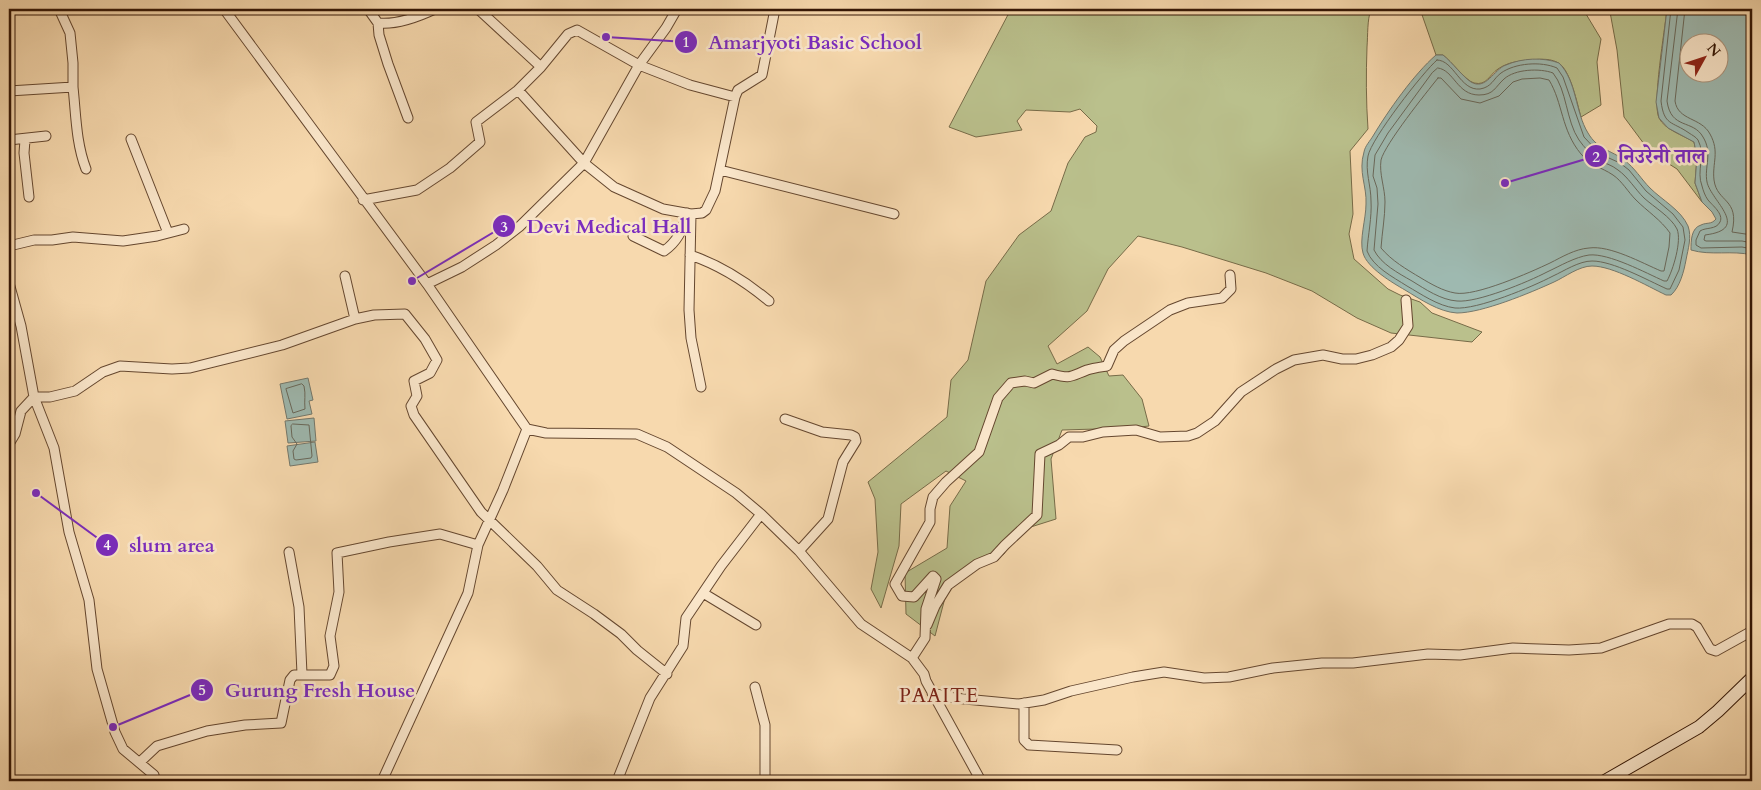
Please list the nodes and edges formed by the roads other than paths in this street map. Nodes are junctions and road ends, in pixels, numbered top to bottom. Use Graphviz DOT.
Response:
graph roads {
  1 [pos="59,9"];
  2 [pos="224,9"];
  3 [pos="368,9"];
  4 [pos="435,9"];
  5 [pos="478,9"];
  6 [pos="677,9"];
  7 [pos="775,9"];
  8 [pos="378,22"];
  9 [pos="639,65"];
  10 [pos="541,67"];
  11 [pos="73,87"];
  12 [pos="518,90"];
  13 [pos="9,91"];
  14 [pos="735,97"];
  15 [pos="408,118"];
  16 [pos="46,136"];
  17 [pos="131,139"];
  18 [pos="9,140"];
  19 [pos="24,140"];
  20 [pos="584,163"];
  21 [pos="86,169"];
  22 [pos="720,170"];
  23 [pos="29,197"];
  24 [pos="363,200"];
  25 [pos="689,214"];
  26 [pos="894,214"];
  27 [pos="184,229"];
  28 [pos="168,233"];
  29 [pos="633,236"];
  30 [pos="9,246"];
  31 [pos="690,255"];
  32 [pos="1230,274"];
  33 [pos="345,276"];
  34 [pos="9,282"];
  35 [pos="427,284"];
  36 [pos="1406,300"];
  37 [pos="769,301"];
  38 [pos="355,319"];
  39 [pos="701,387"];
  40 [pos="34,397"];
  41 [pos="785,419"];
  42 [pos="527,430"];
  43 [pos="9,444"];
  44 [pos="761,514"];
  45 [pos="489,519"];
  46 [pos="478,545"];
  47 [pos="799,551"];
  48 [pos="289,552"];
  49 [pos="703,593"];
  50 [pos="756,625"];
  51 [pos="927,625"];
  52 [pos="1752,631"];
  53 [pos="912,658"];
  54 [pos="302,674"];
  55 [pos="667,674"];
  56 [pos="1752,678"];
  57 [pos="755,687"];
  58 [pos="932,693"];
  59 [pos="1024,703"];
  60 [pos="1117,750"];
  61 [pos="140,762"];
  62 [pos="155,781"];
  63 [pos="382,781"];
  64 [pos="617,781"];
  65 [pos="765,781"];
  66 [pos="981,781"];
  67 [pos="1605,781"];
  1 -- 11 [label="street"];
  2 -- 24 [label="street"];
  3 -- 8 [label="street"];
  4 -- 8 [label="street"];
  5 -- 10 [label="street"];
  6 -- 9 [label="street"];
  7 -- 14 [label="street"];
  8 -- 15 [label="street"];
  9 -- 10 [label="street"];
  9 -- 14 [label="street"];
  9 -- 20 [label="street"];
  10 -- 12 [label="street"];
  11 -- 13 [label="street"];
  11 -- 21 [label="street"];
  12 -- 20 [label="street"];
  12 -- 24 [label="street"];
  14 -- 22 [label="street"];
  16 -- 19 [label="street"];
  17 -- 28 [label="street"];
  18 -- 19 [label="street"];
  19 -- 23 [label="street"];
  20 -- 25 [label="street"];
  20 -- 35 [label="street"];
  22 -- 25 [label="street"];
  22 -- 26 [label="street"];
  24 -- 35 [label="street"];
  25 -- 29 [label="street"];
  25 -- 31 [label="street"];
  27 -- 28 [label="street"];
  28 -- 30 [label="street"];
  31 -- 37 [label="street"];
  31 -- 39 [label="street"];
  32 -- 51 [label="street"];
  33 -- 38 [label="street"];
  34 -- 40 [label="street"];
  35 -- 42 [label="street"];
  36 -- 51 [label="street"];
  38 -- 40 [label="street"];
  38 -- 45 [label="street"];
  40 -- 43 [label="street"];
  40 -- 61 [label="street"];
  41 -- 47 [label="street"];
  42 -- 44 [label="street"];
  42 -- 45 [label="street"];
  44 -- 47 [label="street"];
  44 -- 49 [label="street"];
  45 -- 46 [label="street"];
  45 -- 55 [label="street"];
  46 -- 54 [label="street"];
  46 -- 63 [label="street"];
  47 -- 53 [label="street"];
  48 -- 54 [label="street"];
  49 -- 50 [label="street"];
  49 -- 55 [label="street"];
  51 -- 53 [label="street"];
  52 -- 59 [label="street"];
  53 -- 58 [label="street"];
  54 -- 61 [label="street"];
  55 -- 64 [label="street"];
  56 -- 67 [label="street"];
  57 -- 65 [label="street"];
  58 -- 59 [label="street"];
  58 -- 66 [label="street"];
  59 -- 60 [label="street"];
  61 -- 62 [label="street"];
}
